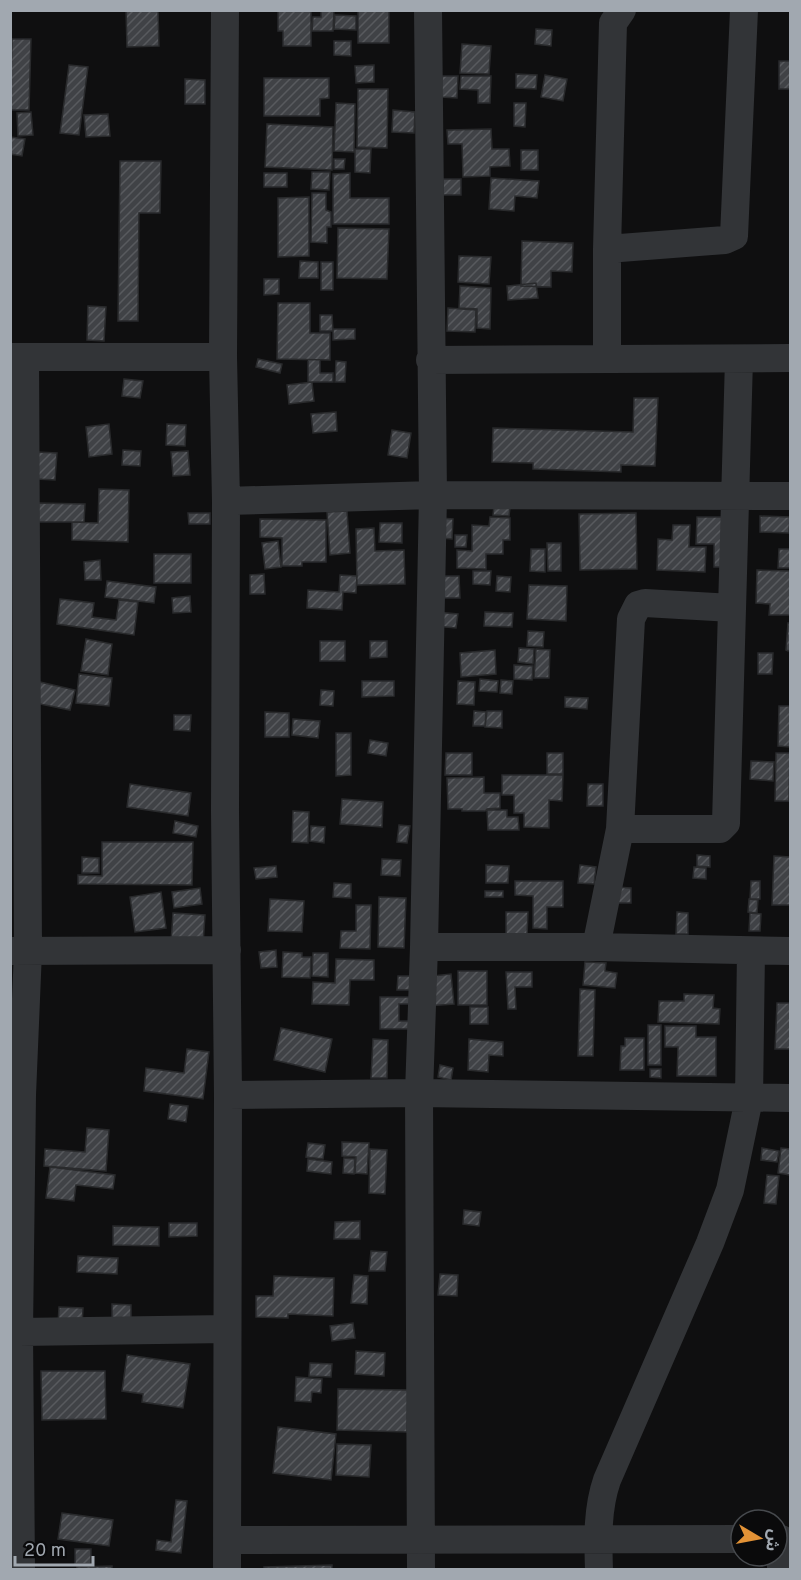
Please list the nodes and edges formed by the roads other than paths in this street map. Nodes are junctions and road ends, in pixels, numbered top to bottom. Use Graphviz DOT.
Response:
graph roads {
  1 [pos="225,10"];
  2 [pos="428,10"];
  3 [pos="622,10"];
  4 [pos="744,10"];
  5 [pos="607,249"];
  6 [pos="18,357"];
  7 [pos="223,357"];
  8 [pos="607,358"];
  9 [pos="790,358"];
  10 [pos="739,359"];
  11 [pos="430,360"];
  12 [pos="18,494"];
  13 [pos="433,495"];
  14 [pos="790,496"];
  15 [pos="736,497"];
  16 [pos="226,501"];
  17 [pos="732,608"];
  18 [pos="620,829"];
  19 [pos="424,947"];
  20 [pos="596,947"];
  21 [pos="227,950"];
  22 [pos="19,951"];
  23 [pos="751,951"];
  24 [pos="790,951"];
  25 [pos="419,1093"];
  26 [pos="16,1095"];
  27 [pos="228,1095"];
  28 [pos="790,1098"];
  29 [pos="749,1099"];
  30 [pos="227,1329"];
  31 [pos="19,1332"];
  32 [pos="16,1532"];
  33 [pos="421,1539"];
  34 [pos="598,1539"];
  35 [pos="729,1539"];
  36 [pos="227,1540"];
  37 [pos="21,1569"];
  38 [pos="227,1569"];
  39 [pos="421,1569"];
  40 [pos="599,1569"];
  1 -- 7 [label="street"];
  2 -- 11 [label="street"];
  3 -- 5 [label="street"];
  4 -- 5 [label="street"];
  5 -- 8 [label="street"];
  6 -- 7 [label="street"];
  6 -- 12 [label="street"];
  7 -- 16 [label="street"];
  8 -- 10 [label="street"];
  8 -- 11 [label="street"];
  9 -- 10 [label="street"];
  10 -- 15 [label="street"];
  11 -- 13 [label="street"];
  12 -- 22 [label="street"];
  13 -- 15 [label="street"];
  13 -- 16 [label="street"];
  13 -- 19 [label="street"];
  14 -- 15 [label="street"];
  15 -- 17 [label="street"];
  16 -- 21 [label="street"];
  17 -- 18 [label="street"];
  17 -- 18 [label="street"];
  18 -- 20 [label="street"];
  19 -- 20 [label="street"];
  19 -- 25 [label="street"];
  20 -- 23 [label="street"];
  21 -- 22 [label="street"];
  21 -- 27 [label="street"];
  22 -- 26 [label="street"];
  23 -- 24 [label="street"];
  23 -- 29 [label="street"];
  25 -- 27 [label="street"];
  25 -- 29 [label="street"];
  25 -- 33 [label="street"];
  26 -- 31 [label="street"];
  27 -- 30 [label="street"];
  28 -- 29 [label="street"];
  29 -- 34 [label="street"];
  30 -- 31 [label="street"];
  30 -- 36 [label="street"];
  31 -- 32 [label="street"];
  32 -- 37 [label="street"];
  33 -- 34 [label="street"];
  33 -- 36 [label="street"];
  33 -- 39 [label="street"];
  34 -- 35 [label="street"];
  34 -- 40 [label="street"];
  36 -- 38 [label="street"];
}
